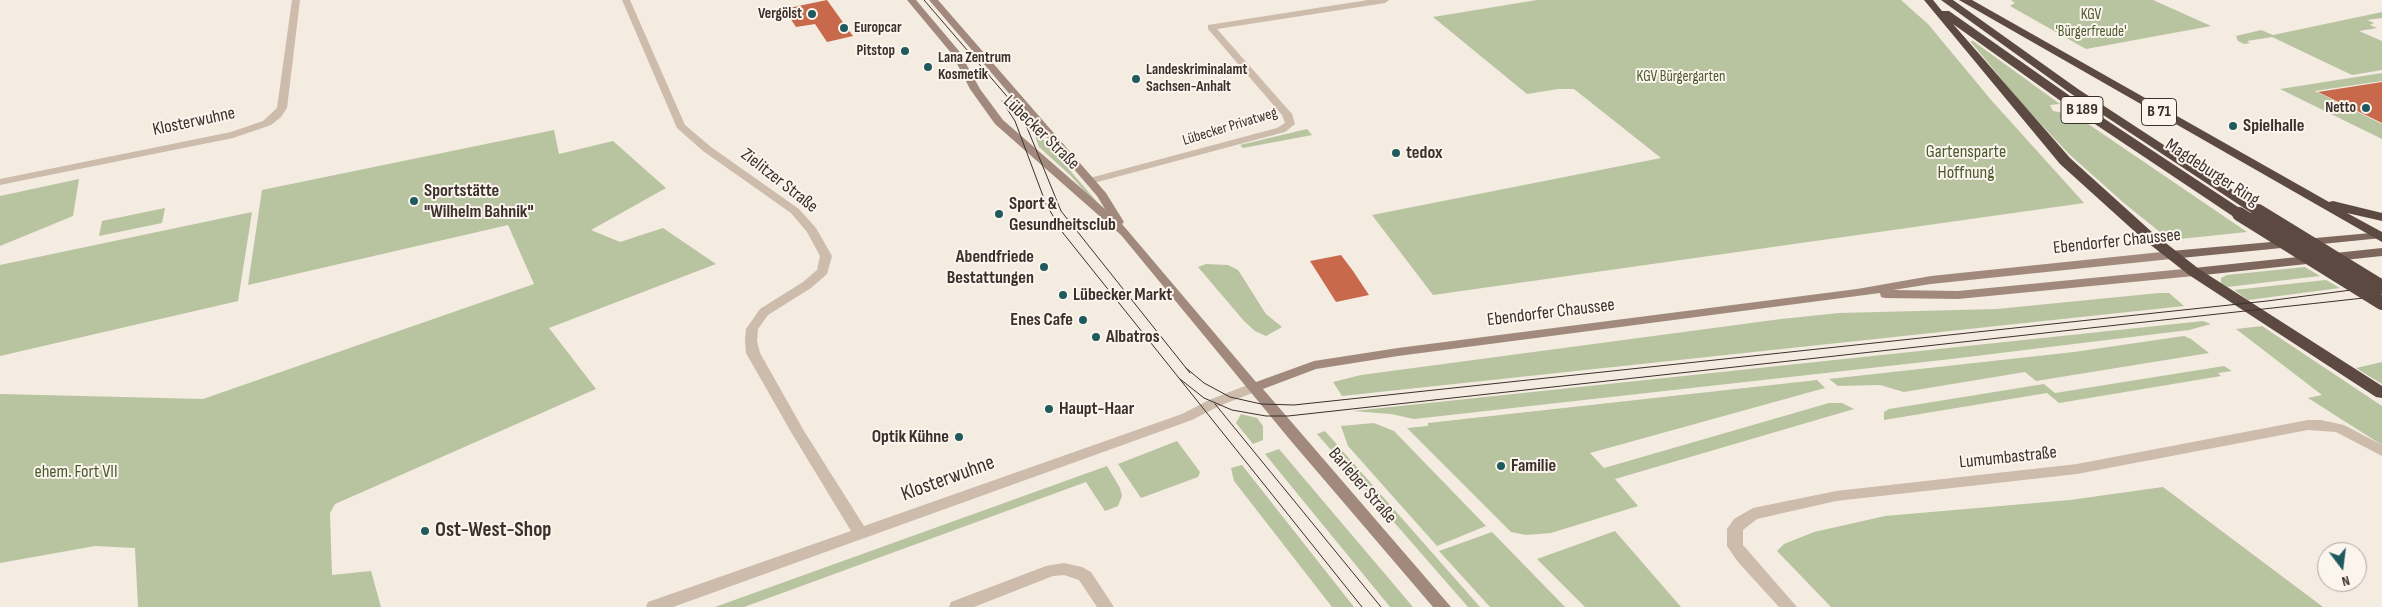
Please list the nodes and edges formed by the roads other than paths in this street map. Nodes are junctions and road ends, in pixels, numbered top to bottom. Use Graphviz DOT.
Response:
graph roads {
  1 [pos="296,0"];
  2 [pos="626,0"];
  3 [pos="911,0"];
  4 [pos="933,0"];
  5 [pos="1385,0"];
  6 [pos="1927,0"];
  7 [pos="1946,0"];
  8 [pos="1964,0"];
  9 [pos="1090,181"];
  10 [pos="0,182"];
  11 [pos="2312,200"];
  12 [pos="2382,217"];
  13 [pos="1125,233"];
  14 [pos="2380,236"];
  15 [pos="2382,252"];
  16 [pos="2171,255"];
  17 [pos="2194,272"];
  18 [pos="2382,288"];
  19 [pos="1857,293"];
  20 [pos="2382,303"];
  21 [pos="1255,386"];
  22 [pos="2382,393"];
  23 [pos="2382,451"];
  24 [pos="860,533"];
  25 [pos="654,607"];
  26 [pos="958,607"];
  27 [pos="1106,607"];
  28 [pos="1443,607"];
  29 [pos="1789,607"];
  1 -- 10 [label="street, Klosterwuhne"];
  2 -- 24 [label="street, Zielitzer Straße"];
  3 -- 13 [label="main road, Lübecker Straße"];
  4 -- 9 [label="main road, Lübecker Straße"];
  5 -- 9 [label="street, Lübecker Privatweg"];
  6 -- 16 [label="highway"];
  6 -- 20 [label="highway, Magdeburger Ring / B 189, bridge"];
  7 -- 18 [label="highway, Magdeburger Ring / B 189, bridge"];
  8 -- 11 [label="highway, B 71"];
  9 -- 13 [label="main road, Lübecker Straße"];
  11 -- 12 [label="highway, B 71"];
  11 -- 14 [label="highway"];
  13 -- 21 [label="main road, Lübecker Straße"];
  14 -- 16 [label="main road, Ebendorfer Chaussee"];
  15 -- 17 [label="main road, Ebendorfer Chaussee"];
  16 -- 17 [label="highway"];
  16 -- 19 [label="main road, Ebendorfer Chaussee"];
  17 -- 19 [label="main road, Ebendorfer Chaussee"];
  17 -- 22 [label="highway"];
  19 -- 21 [label="main road, Ebendorfer Chaussee"];
  21 -- 24 [label="street, Klosterwuhne"];
  21 -- 28 [label="main road, Barleber Straße"];
  23 -- 29 [label="street, Lumumbastraße"];
  24 -- 25 [label="street, Klosterwuhne"];
  26 -- 27 [label="street"];
}
